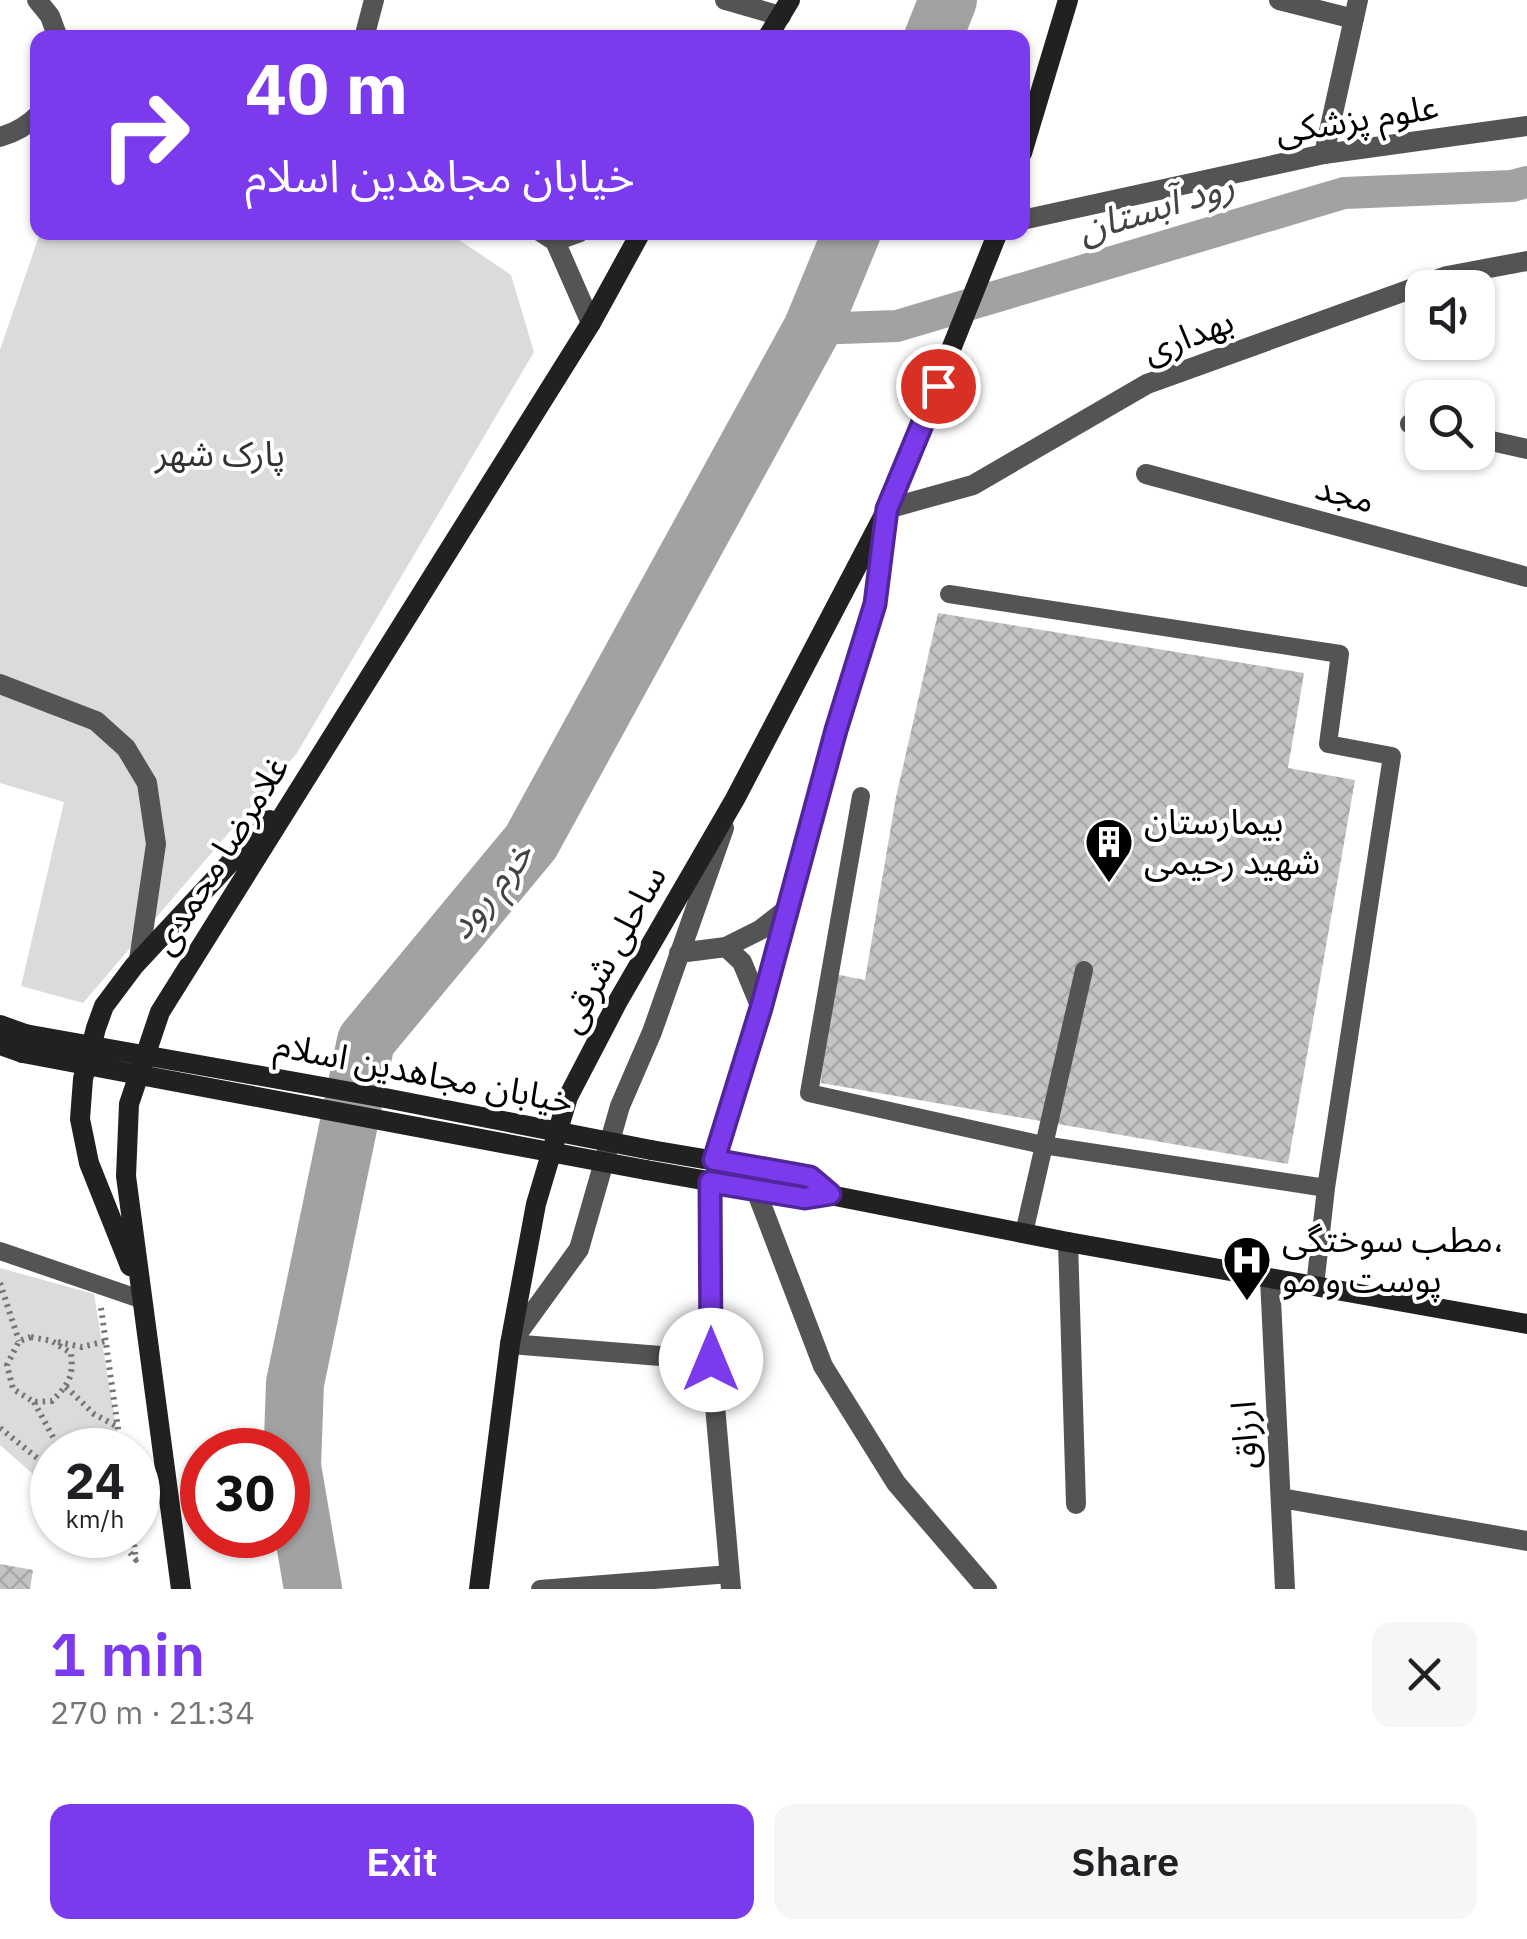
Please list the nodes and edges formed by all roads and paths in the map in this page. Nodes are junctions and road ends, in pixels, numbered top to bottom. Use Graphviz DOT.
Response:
graph roads {
  1 [pos="37,0"];
  2 [pos="374,0"];
  3 [pos="725,0"];
  4 [pos="1068,0"];
  5 [pos="1279,0"];
  6 [pos="785,8"];
  7 [pos="1356,10"];
  8 [pos="55,30"];
  9 [pos="366,30"];
  10 [pos="772,30"];
  11 [pos="30,122"];
  12 [pos="1030,126"];
  13 [pos="1527,126"];
  14 [pos="0,137"];
  15 [pos="1324,154"];
  16 [pos="1030,218"];
  17 [pos="550,240"];
  18 [pos="636,240"];
  19 [pos="995,240"];
  20 [pos="1527,261"];
  21 [pos="592,323"];
  22 [pos="1495,442"];
  23 [pos="1527,449"];
  24 [pos="1146,474"];
  25 [pos="887,509"];
  26 [pos="1527,577"];
  27 [pos="949,594"];
  28 [pos="0,684"];
  29 [pos="302,786"];
  30 [pos="860,796"];
  31 [pos="735,799"];
  32 [pos="788,909"];
  33 [pos="726,947"];
  34 [pos="679,953"];
  35 [pos="139,960"];
  36 [pos="1084,970"];
  37 [pos="761,1008"];
  38 [pos="0,1024"];
  39 [pos="24,1043"];
  40 [pos="0,1046"];
  41 [pos="1042,1145"];
  42 [pos="648,1160"];
  43 [pos="714,1160"];
  44 [pos="710,1182"];
  45 [pos="756,1188"];
  46 [pos="1326,1188"];
  47 [pos="830,1194"];
  48 [pos="1024,1233"];
  49 [pos="1068,1242"];
  50 [pos="0,1252"];
  51 [pos="1270,1278"];
  52 [pos="0,1283"];
  53 [pos="1316,1286"];
  54 [pos="142,1300"];
  55 [pos="101,1307"];
  56 [pos="4,1309"];
  57 [pos="1527,1324"];
  58 [pos="52,1340"];
  59 [pos="19,1341"];
  60 [pos="106,1341"];
  61 [pos="510,1344"];
  62 [pos="711,1360"];
  63 [pos="3,1366"];
  64 [pos="66,1387"];
  65 [pos="34,1402"];
  66 [pos="118,1427"];
  67 [pos="0,1428"];
  68 [pos="48,1428"];
  69 [pos="30,1452"];
  70 [pos="1281,1498"];
  71 [pos="1076,1504"];
  72 [pos="1527,1541"];
  73 [pos="731,1581"];
  74 [pos="181,1589"];
  75 [pos="479,1589"];
  76 [pos="540,1589"];
  77 [pos="987,1589"];
  78 [pos="1284,1589"];
  1 -- 8 [label="street"];
  2 -- 9 [label="street"];
  3 -- 6 [label="street"];
  4 -- 12 [label="main road"];
  5 -- 7 [label="street"];
  6 -- 10 [label="main road"];
  7 -- 15 [label="street"];
  11 -- 14 [label="street"];
  13 -- 15 [label="street, علوم پزشکی"];
  15 -- 16 [label="street, علوم پزشکی"];
  17 -- 21 [label="street"];
  18 -- 21 [label="main road, غلامرضا محمدی"];
  19 -- 25 [label="main road, ساحلی شرقی"];
  20 -- 25 [label="street, بهداری"];
  21 -- 29 [label="main road, غلامرضا محمدی"];
  22 -- 23 [label="street"];
  24 -- 26 [label="street, مجد"];
  25 -- 31 [label="main road, ساحلی شرقی"];
  25 -- 32 [label="street"];
  27 -- 46 [label="lane"];
  28 -- 35 [label="street"];
  29 -- 35 [label="main road"];
  29 -- 54 [label="main road, غلامرضا محمدی"];
  30 -- 41 [label="lane"];
  31 -- 34 [label="street"];
  31 -- 61 [label="main road, ساحلی شرقی"];
  32 -- 33 [label="street"];
  32 -- 37 [label="street"];
  33 -- 34 [label="street"];
  33 -- 37 [label="street"];
  34 -- 61 [label="street"];
  35 -- 54 [label="main road"];
  36 -- 41 [label="lane"];
  37 -- 43 [label="street"];
  38 -- 39 [label="main road, خیابان مجاهدین اسلام"];
  39 -- 40 [label="main road, خیابان مجاهدین اسلام"];
  39 -- 42 [label="main road, خیابان مجاهدین اسلام, bridge"];
  41 -- 46 [label="lane"];
  41 -- 48 [label="lane"];
  42 -- 43 [label="main road, خیابان مجاهدین اسلام"];
  42 -- 44 [label="main road, خیابان مجاهدین اسلام"];
  43 -- 47 [label="main road, خیابان مجاهدین اسلام"];
  44 -- 45 [label="main road, خیابان مجاهدین اسلام"];
  44 -- 62 [label="street"];
  45 -- 47 [label="main road, خیابان مجاهدین اسلام"];
  45 -- 77 [label="street"];
  46 -- 53 [label="lane"];
  47 -- 48 [label="main road, خیابان مجاهدین اسلام"];
  48 -- 49 [label="main road, خیابان مجاهدین اسلام"];
  49 -- 51 [label="main road, خیابان مجاهدین اسلام"];
  49 -- 71 [label="street"];
  50 -- 54 [label="lane"];
  51 -- 53 [label="main road, خیابان مجاهدین اسلام"];
  51 -- 70 [label="street, ارزاق"];
  52 -- 56 [label="path"];
  53 -- 57 [label="main road, خیابان مجاهدین اسلام"];
  54 -- 74 [label="main road, غلامرضا محمدی"];
  55 -- 60 [label="path"];
  56 -- 59 [label="path"];
  58 -- 59 [label="path"];
  58 -- 60 [label="path"];
  58 -- 64 [label="path"];
  59 -- 63 [label="path"];
  60 -- 66 [label="path"];
  61 -- 62 [label="street"];
  61 -- 75 [label="main road, ساحلی شرقی"];
  62 -- 73 [label="street"];
  63 -- 65 [label="path"];
  64 -- 65 [label="path"];
  64 -- 66 [label="path"];
  65 -- 68 [label="path"];
  67 -- 69 [label="path"];
  70 -- 72 [label="street"];
  70 -- 78 [label="street, ارزاق"];
  73 -- 76 [label="lane"];
}
